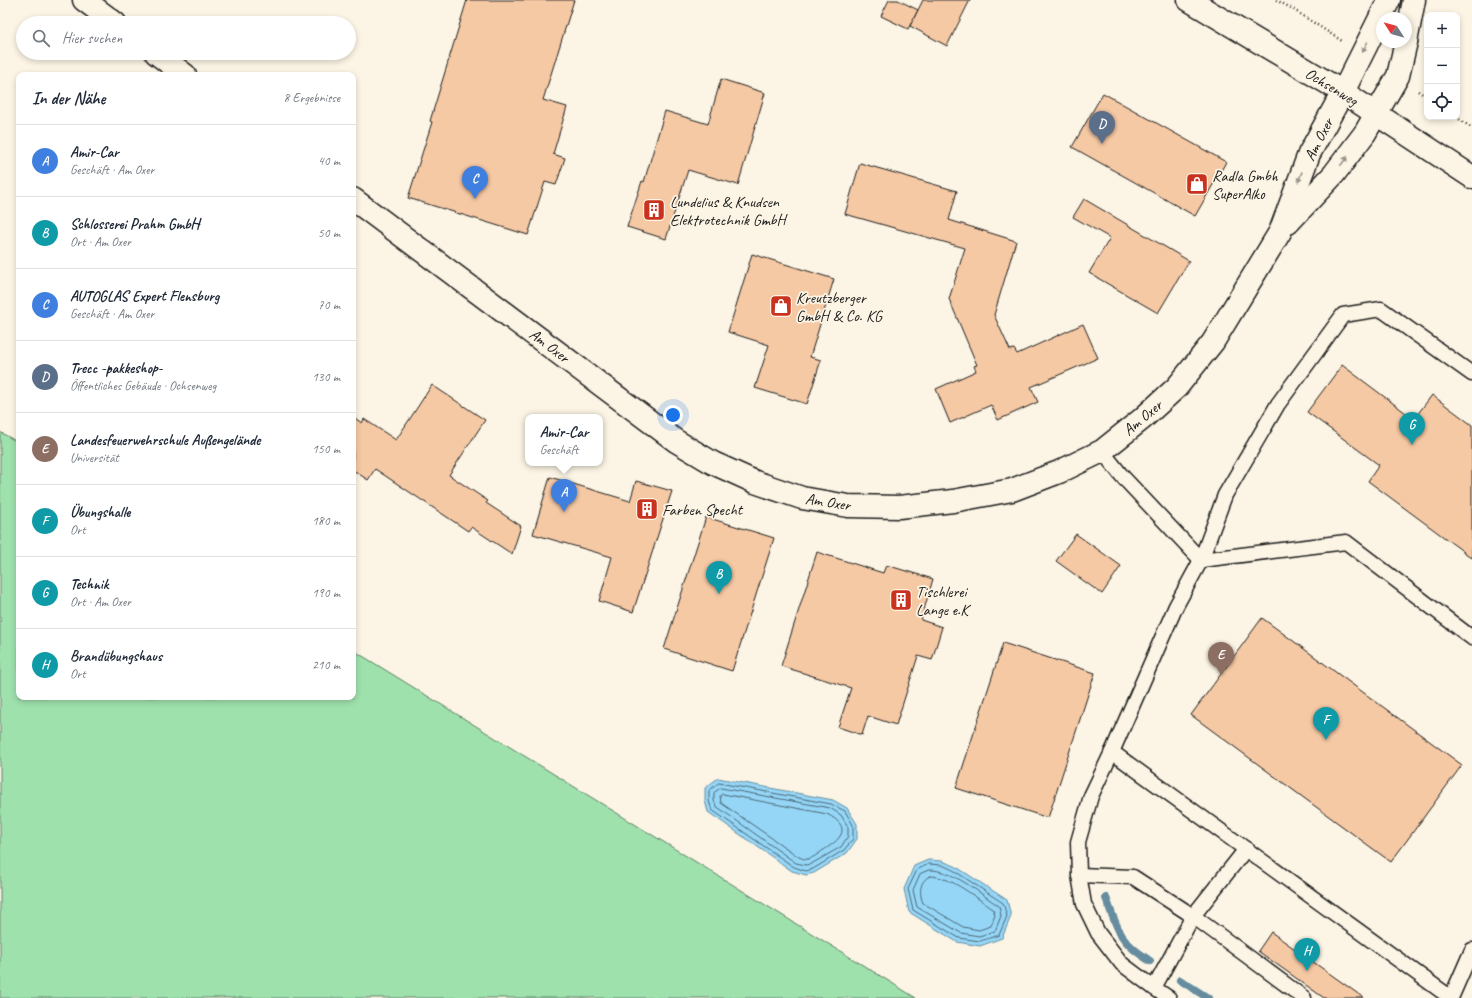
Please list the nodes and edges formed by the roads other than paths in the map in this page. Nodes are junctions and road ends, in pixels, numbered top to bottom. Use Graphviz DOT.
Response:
graph roads {
  1 [pos="84,0"];
  2 [pos="1189,0"];
  3 [pos="1388,0"];
  4 [pos="1414,0"];
  5 [pos="1412,12"];
  6 [pos="106,16"];
  7 [pos="1405,48"];
  8 [pos="166,60"];
  9 [pos="182,72"];
  10 [pos="1343,92"];
  11 [pos="1377,113"];
  12 [pos="1472,177"];
  13 [pos="356,201"];
  14 [pos="1280,232"];
  15 [pos="1472,374"];
  16 [pos="1102,450"];
  17 [pos="1201,560"];
  18 [pos="1472,638"];
  19 [pos="1112,752"];
  20 [pos="1246,849"];
  21 [pos="1079,875"];
  22 [pos="1193,916"];
  23 [pos="1472,950"];
  24 [pos="1154,988"];
  25 [pos="1169,998"];
  26 [pos="1304,998"];
  27 [pos="1451,998"];
  1 -- 6 [label="street"];
  2 -- 10 [label="street, Ochsenweg"];
  3 -- 10 [label="street, Am Oxer, one-way"];
  4 -- 5 [label="street, Am Oxer"];
  7 -- 11 [label="street, Am Oxer"];
  8 -- 9 [label="street"];
  10 -- 11 [label="street, Ochsenweg"];
  10 -- 14 [label="street, Am Oxer, one-way"];
  11 -- 12 [label="street, Ochsenweg"];
  14 -- 11 [label="street, Am Oxer, one-way"];
  13 -- 16 [label="street, Am Oxer"];
  14 -- 16 [label="street, Am Oxer"];
  15 -- 17 [label="lane"];
  16 -- 17 [label="lane"];
  17 -- 18 [label="lane"];
  17 -- 19 [label="lane"];
  19 -- 20 [label="lane"];
  19 -- 21 [label="lane"];
  20 -- 22 [label="lane"];
  20 -- 27 [label="lane"];
  21 -- 22 [label="lane"];
  21 -- 24 [label="lane"];
  22 -- 24 [label="lane"];
  22 -- 26 [label="lane"];
  23 -- 27 [label="lane"];
  24 -- 25 [label="lane"];
}
